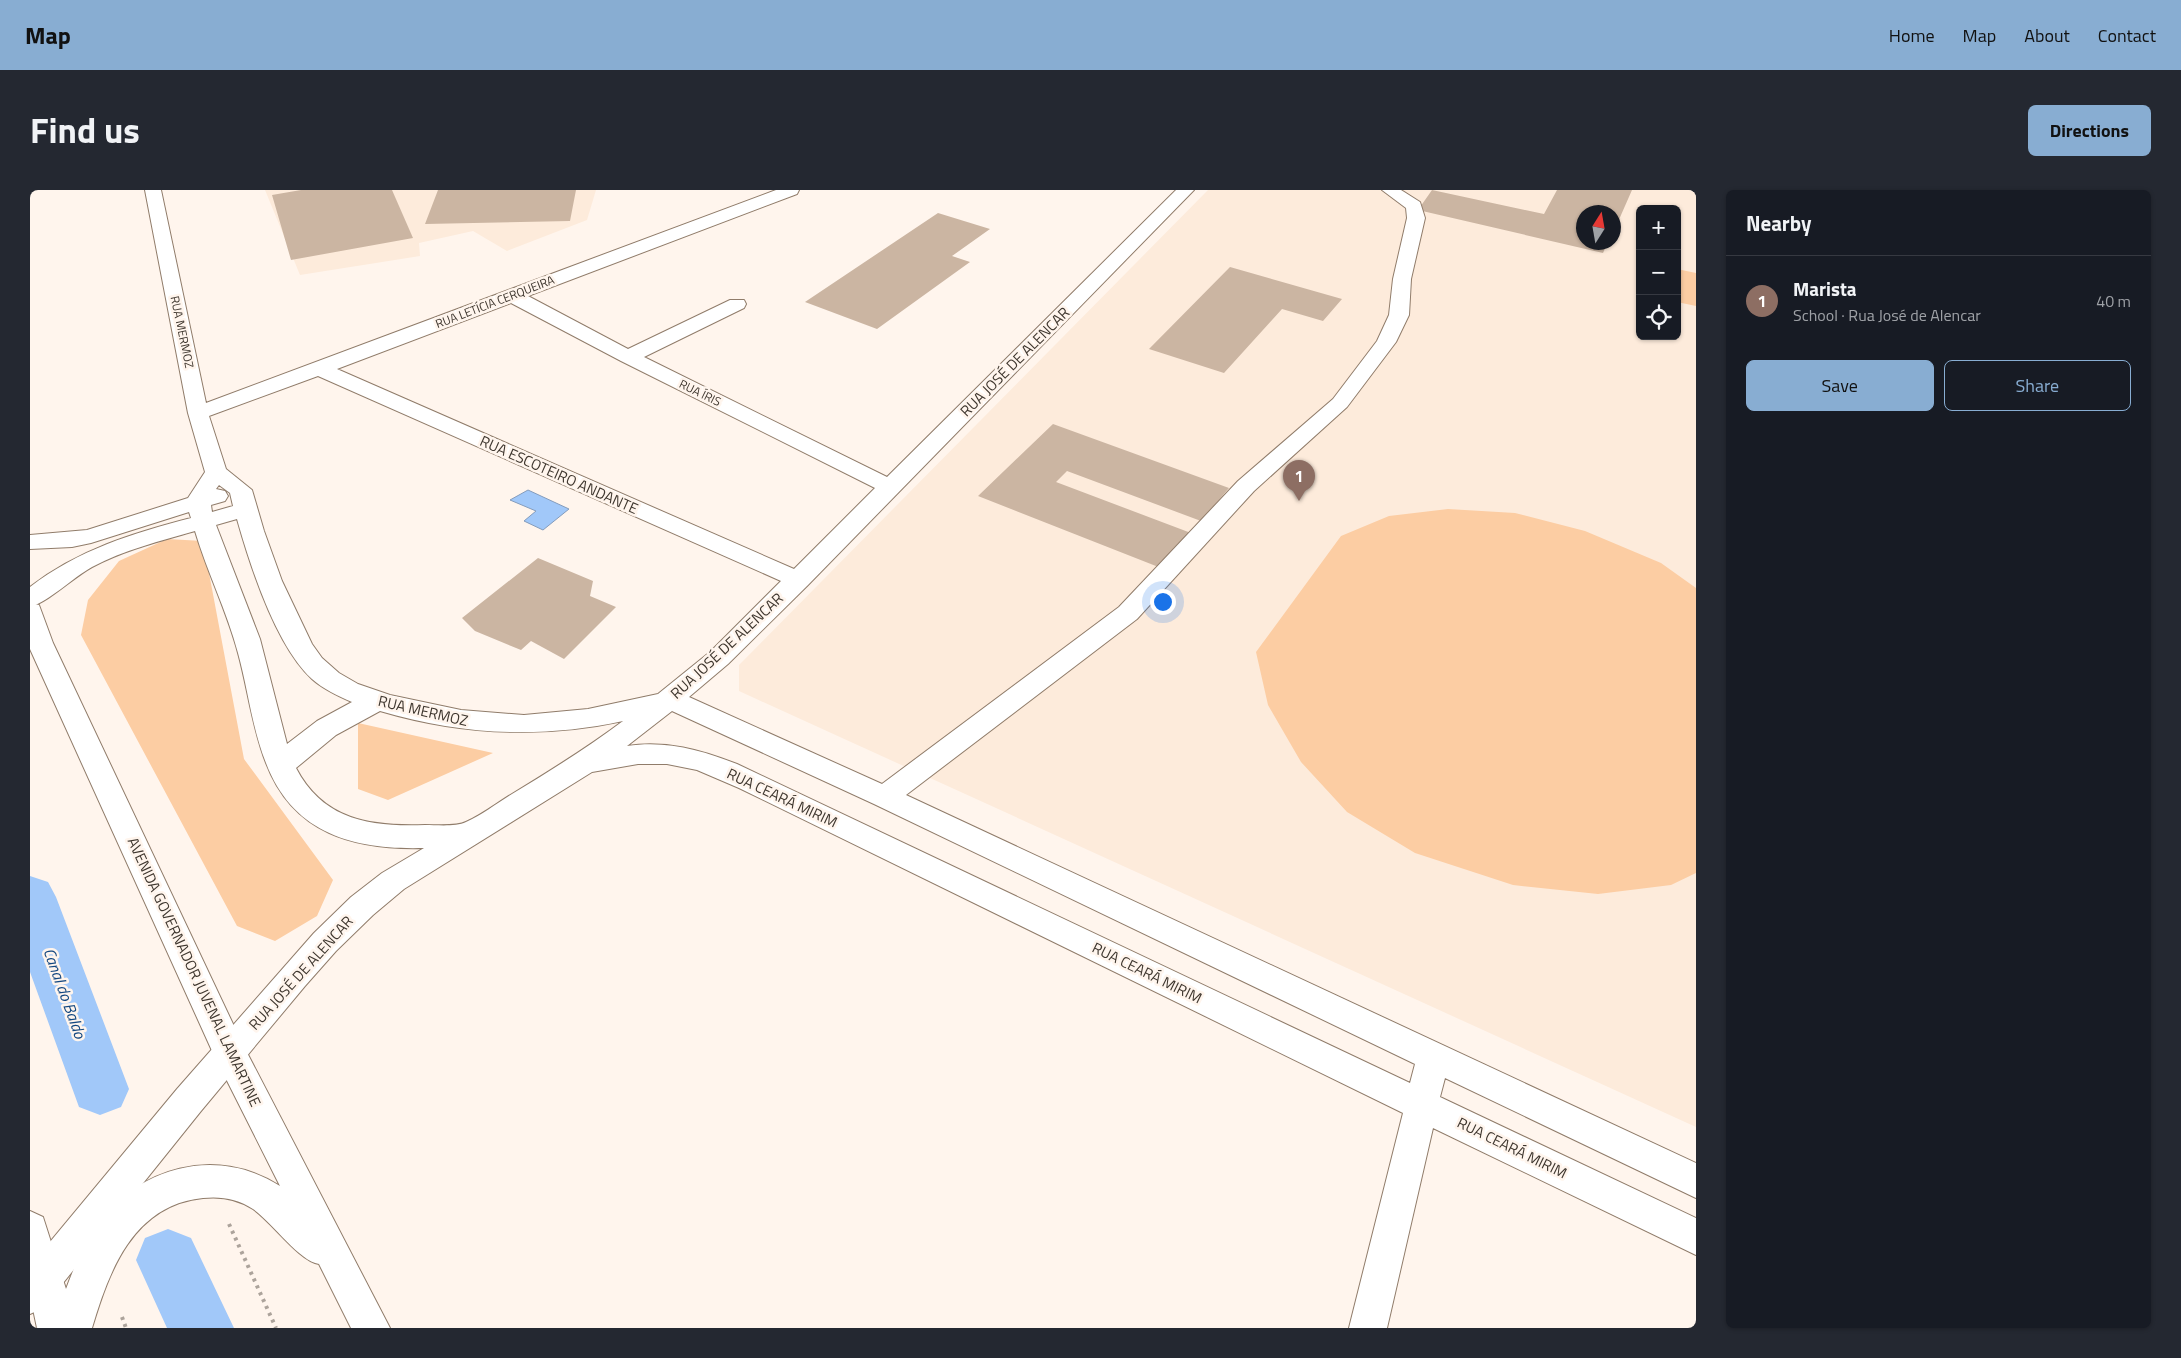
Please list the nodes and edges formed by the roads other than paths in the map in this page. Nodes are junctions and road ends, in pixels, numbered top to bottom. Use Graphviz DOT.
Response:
graph roads {
  1 [pos="152,190"];
  2 [pos="791,190"];
  3 [pos="1186,190"];
  4 [pos="1390,190"];
  5 [pos="511,295"];
  6 [pos="737,304"];
  7 [pos="628,357"];
  8 [pos="319,369"];
  9 [pos="198,413"];
  10 [pos="216,472"];
  11 [pos="890,487"];
  12 [pos="243,500"];
  13 [pos="200,511"];
  14 [pos="30,542"];
  15 [pos="799,580"];
  16 [pos="30,599"];
  17 [pos="30,611"];
  18 [pos="670,699"];
  19 [pos="378,701"];
  20 [pos="587,762"];
  21 [pos="281,765"];
  22 [pos="884,797"];
  23 [pos="469,834"];
  24 [pos="230,1053"];
  25 [pos="1433,1058"];
  26 [pos="1422,1105"];
  27 [pos="1696,1181"];
  28 [pos="30,1229"];
  29 [pos="1696,1237"];
  30 [pos="346,1279"];
  31 [pos="38,1286"];
  32 [pos="56,1328"];
  33 [pos="73,1328"];
  34 [pos="371,1328"];
  35 [pos="1368,1328"];
  1 -- 9 [label="street, RUA MERMOZ"];
  2 -- 5 [label="street, RUA LETÍCIA CERQUEIRA"];
  3 -- 11 [label="street, RUA JOSÉ DE ALENCAR"];
  4 -- 22 [label="street"];
  5 -- 7 [label="street, RUA ÍRIS"];
  5 -- 8 [label="street, RUA LETÍCIA CERQUEIRA"];
  6 -- 7 [label="street"];
  7 -- 11 [label="street, RUA ÍRIS"];
  8 -- 9 [label="street, RUA LETÍCIA CERQUEIRA"];
  8 -- 15 [label="street, RUA ESCOTEIRO ANDANTE"];
  9 -- 10 [label="street, RUA MERMOZ"];
  10 -- 12 [label="street"];
  10 -- 13 [label="street"];
  11 -- 15 [label="street, RUA JOSÉ DE ALENCAR"];
  12 -- 13 [label="street"];
  12 -- 19 [label="street, RUA MERMOZ"];
  13 -- 14 [label="street"];
  13 -- 16 [label="street"];
  13 -- 21 [label="street"];
  15 -- 18 [label="street, RUA JOSÉ DE ALENCAR"];
  17 -- 24 [label="street, AVENIDA GOVERNADOR JUVENAL LAMARTINE"];
  18 -- 19 [label="street, RUA MERMOZ"];
  18 -- 20 [label="street, RUA JOSÉ DE ALENCAR"];
  18 -- 22 [label="street"];
  19 -- 21 [label="street"];
  20 -- 23 [label="street, RUA JOSÉ DE ALENCAR"];
  20 -- 26 [label="street, RUA CEARÁ MIRIM"];
  21 -- 23 [label="street"];
  22 -- 25 [label="street"];
  23 -- 24 [label="street, RUA JOSÉ DE ALENCAR"];
  24 -- 30 [label="street, AVENIDA GOVERNADOR JUVENAL LAMARTINE"];
  24 -- 31 [label="street, RUA JOSÉ DE ALENCAR"];
  25 -- 26 [label="street"];
  25 -- 27 [label="street"];
  26 -- 29 [label="street, RUA CEARÁ MIRIM"];
  26 -- 35 [label="street"];
  28 -- 31 [label="street"];
  30 -- 33 [label="street"];
  30 -- 34 [label="street, AVENIDA GOVERNADOR JUVENAL LAMARTINE"];
  31 -- 32 [label="street"];
}
